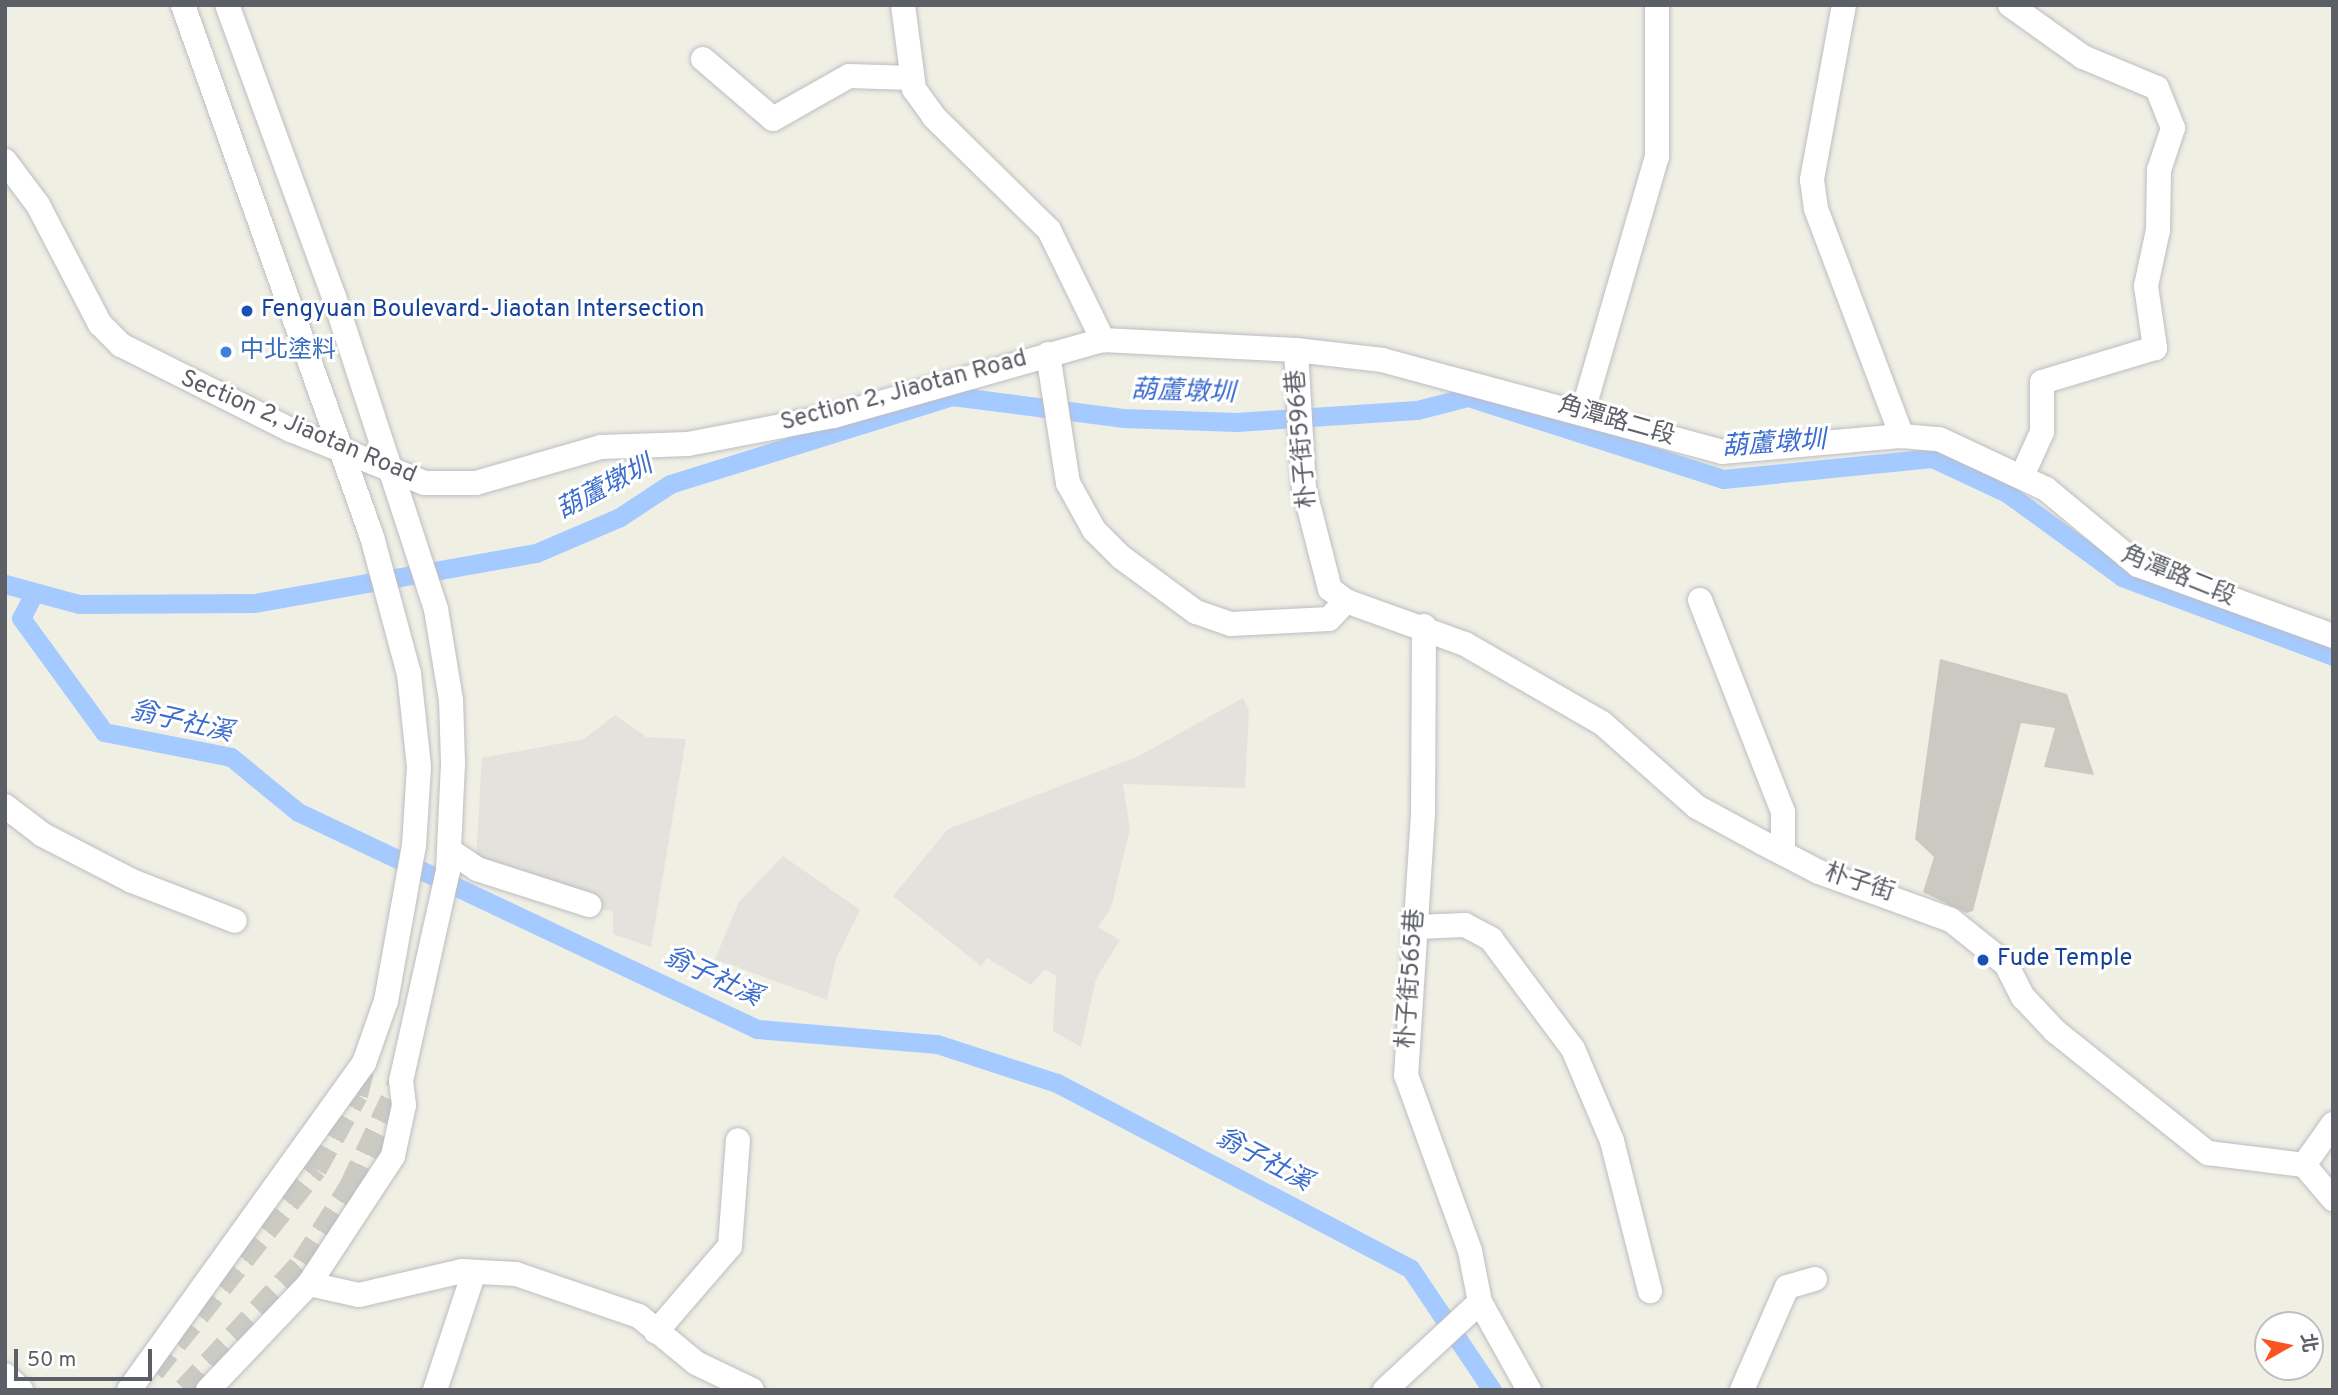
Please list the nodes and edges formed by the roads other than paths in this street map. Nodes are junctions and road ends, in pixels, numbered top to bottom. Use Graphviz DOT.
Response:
graph roads {
  1 [pos="183,5"];
  2 [pos="227,5"];
  3 [pos="903,5"];
  4 [pos="1657,5"];
  5 [pos="1844,5"];
  6 [pos="2010,5"];
  7 [pos="703,59"];
  8 [pos="911,78"];
  9 [pos="5,161"];
  10 [pos="1103,340"];
  11 [pos="1296,350"];
  12 [pos="1048,354"];
  13 [pos="1583,411"];
  14 [pos="1902,436"];
  15 [pos="340,444"];
  16 [pos="393,474"];
  17 [pos="2022,476"];
  18 [pos="1700,600"];
  19 [pos="1346,601"];
  20 [pos="1424,626"];
  21 [pos="2333,636"];
  22 [pos="5,806"];
  23 [pos="1783,853"];
  24 [pos="449,860"];
  25 [pos="589,905"];
  26 [pos="235,921"];
  27 [pos="1417,927"];
  28 [pos="2333,1124"];
  29 [pos="738,1140"];
  30 [pos="2304,1165"];
  31 [pos="2333,1199"];
  32 [pos="474,1272"];
  33 [pos="1815,1279"];
  34 [pos="309,1284"];
  35 [pos="1650,1291"];
  36 [pos="1476,1304"];
  37 [pos="656,1332"];
  38 [pos="5,1375"];
  39 [pos="20,1390"];
  40 [pos="129,1390"];
  41 [pos="208,1390"];
  42 [pos="435,1390"];
  43 [pos="752,1390"];
  44 [pos="1385,1390"];
  45 [pos="1529,1390"];
  46 [pos="1742,1390"];
  1 -- 15 [label="street"];
  2 -- 16 [label="street"];
  3 -- 8 [label="street"];
  4 -- 13 [label="street"];
  5 -- 14 [label="street"];
  6 -- 17 [label="street"];
  7 -- 8 [label="street"];
  8 -- 10 [label="street"];
  9 -- 15 [label="street, Section 2, Jiaotan Road"];
  10 -- 11 [label="street, 角潭路二段"];
  10 -- 12 [label="street, Section 2, Jiaotan Road"];
  11 -- 13 [label="street, 角潭路二段"];
  11 -- 19 [label="street, 朴子街596巷"];
  12 -- 16 [label="street, Section 2, Jiaotan Road"];
  12 -- 19 [label="street"];
  13 -- 14 [label="street, 角潭路二段"];
  14 -- 17 [label="street, 角潭路二段"];
  15 -- 16 [label="street, Section 2, Jiaotan Road"];
  15 -- 40 [label="street"];
  16 -- 24 [label="street"];
  17 -- 21 [label="street, 角潭路二段"];
  18 -- 23 [label="street"];
  19 -- 20 [label="street, 朴子街"];
  20 -- 23 [label="street, 朴子街"];
  20 -- 27 [label="street, 朴子街565巷"];
  22 -- 26 [label="street"];
  23 -- 30 [label="street, 朴子街"];
  24 -- 25 [label="street"];
  24 -- 34 [label="street"];
  27 -- 35 [label="street"];
  27 -- 36 [label="street, 朴子街565巷"];
  28 -- 30 [label="street"];
  29 -- 37 [label="street"];
  30 -- 31 [label="street"];
  32 -- 34 [label="street"];
  32 -- 37 [label="street"];
  32 -- 42 [label="street"];
  33 -- 46 [label="street"];
  34 -- 41 [label="street"];
  36 -- 44 [label="street"];
  36 -- 45 [label="street, 朴子街565巷"];
  37 -- 43 [label="street"];
  38 -- 39 [label="street"];
}
